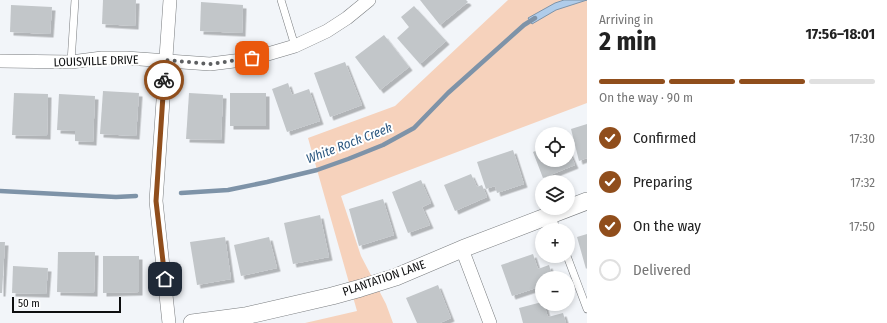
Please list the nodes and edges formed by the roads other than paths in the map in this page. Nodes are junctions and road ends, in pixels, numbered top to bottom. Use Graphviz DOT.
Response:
graph roads {
  1 [pos="75,0"];
  2 [pos="170,0"];
  3 [pos="281,0"];
  4 [pos="369,0"];
  5 [pos="295,46"];
  6 [pos="166,60"];
  7 [pos="0,61"];
  8 [pos="71,62"];
  9 [pos="587,201"];
  10 [pos="575,205"];
  11 [pos="548,215"];
  12 [pos="462,249"];
  13 [pos="570,263"];
  14 [pos="587,309"];
  15 [pos="169,323"];
  16 [pos="192,323"];
  17 [pos="490,323"];
  1 -- 8 [label="lane"];
  2 -- 6 [label="street"];
  3 -- 5 [label="lane"];
  4 -- 5 [label="street, LOUISVILLE DRIVE"];
  5 -- 6 [label="street, LOUISVILLE DRIVE"];
  6 -- 8 [label="street, LOUISVILLE DRIVE"];
  6 -- 15 [label="street"];
  7 -- 8 [label="street, LOUISVILLE DRIVE"];
  9 -- 10 [label="street, PLANTATION LANE"];
  11 -- 12 [label="street, PLANTATION LANE"];
  12 -- 16 [label="street, PLANTATION LANE"];
  12 -- 17 [label="street"];
  13 -- 14 [label="lane"];
}
